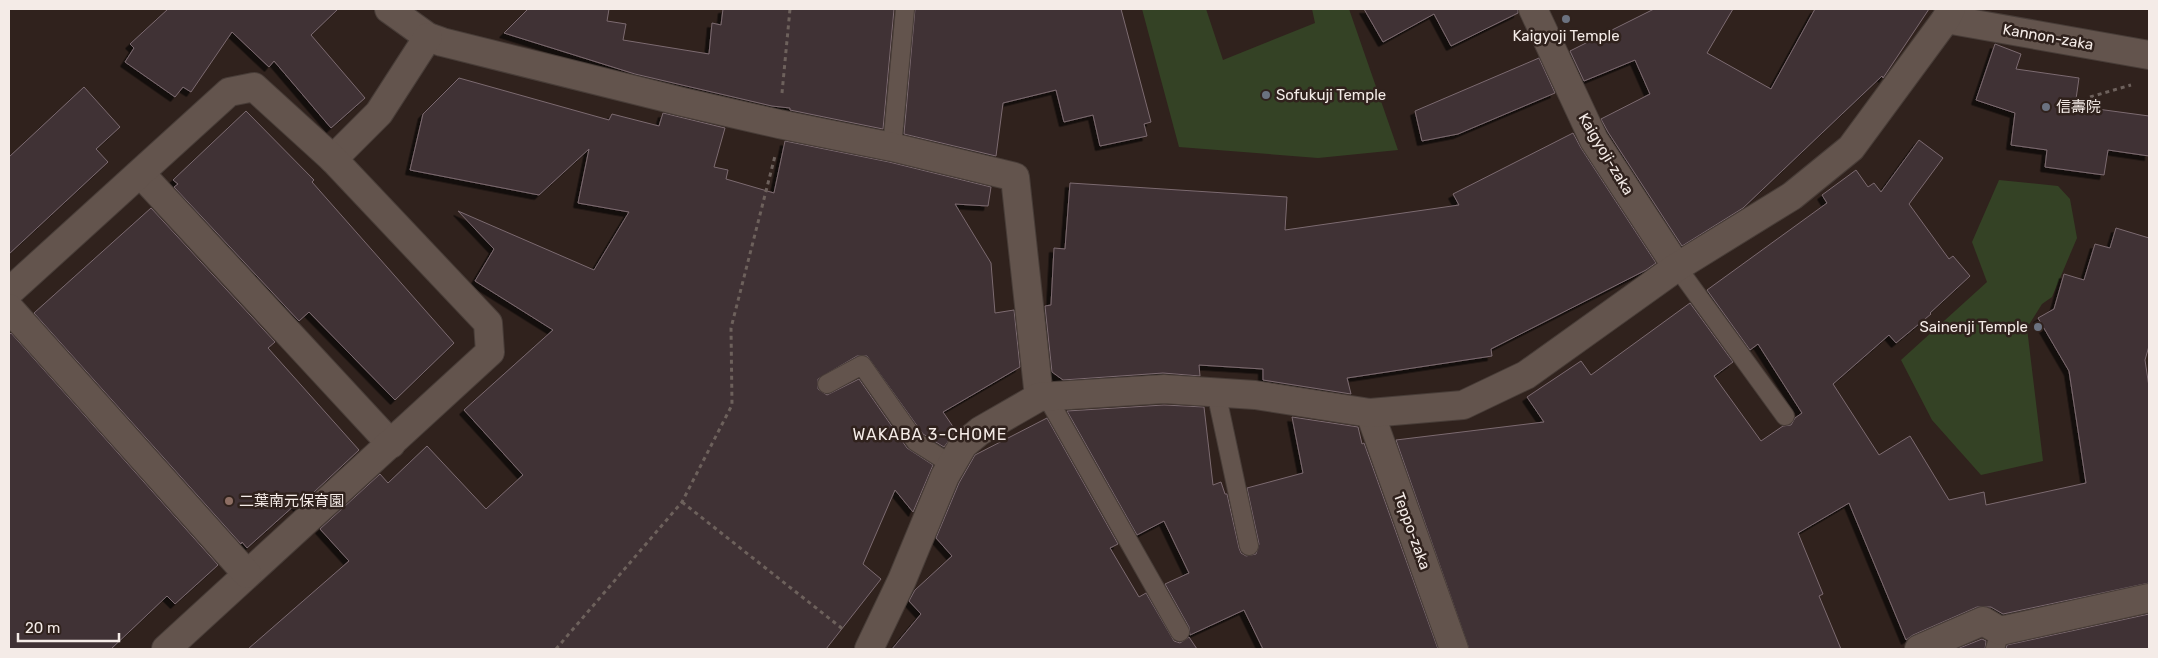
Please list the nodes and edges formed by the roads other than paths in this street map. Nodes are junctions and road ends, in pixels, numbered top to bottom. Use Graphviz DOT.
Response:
graph roads {
  1 [pos="389,9"];
  2 [pos="905,9"];
  3 [pos="1532,9"];
  4 [pos="1948,14"];
  5 [pos="428,37"];
  6 [pos="2149,55"];
  7 [pos="892,147"];
  8 [pos="333,159"];
  9 [pos="141,174"];
  10 [pos="1677,266"];
  11 [pos="9,292"];
  12 [pos="9,308"];
  13 [pos="827,384"];
  14 [pos="1216,392"];
  15 [pos="1043,397"];
  16 [pos="1370,413"];
  17 [pos="1785,416"];
  18 [pos="391,444"];
  19 [pos="952,465"];
  20 [pos="1249,546"];
  21 [pos="247,574"];
  22 [pos="2149,598"];
  23 [pos="1180,632"];
  24 [pos="1998,640"];
  25 [pos="166,649"];
  26 [pos="869,649"];
  27 [pos="1454,649"];
  28 [pos="1919,649"];
  1 -- 5 [label="street"];
  2 -- 7 [label="lane"];
  3 -- 10 [label="street, Kaigyoji-zaka"];
  4 -- 6 [label="street, Kannon-zaka"];
  4 -- 10 [label="street"];
  5 -- 7 [label="street"];
  5 -- 8 [label="street"];
  7 -- 15 [label="street"];
  8 -- 9 [label="street"];
  8 -- 18 [label="street"];
  9 -- 11 [label="street"];
  9 -- 18 [label="street"];
  10 -- 16 [label="street"];
  10 -- 17 [label="lane"];
  12 -- 21 [label="street"];
  13 -- 19 [label="lane"];
  14 -- 15 [label="street"];
  14 -- 16 [label="street"];
  14 -- 20 [label="lane"];
  15 -- 19 [label="street"];
  15 -- 23 [label="lane"];
  16 -- 27 [label="street, Teppo-zaka"];
  18 -- 21 [label="street"];
  19 -- 26 [label="street"];
  21 -- 25 [label="street"];
  22 -- 24 [label="street"];
  24 -- 28 [label="street"];
}
